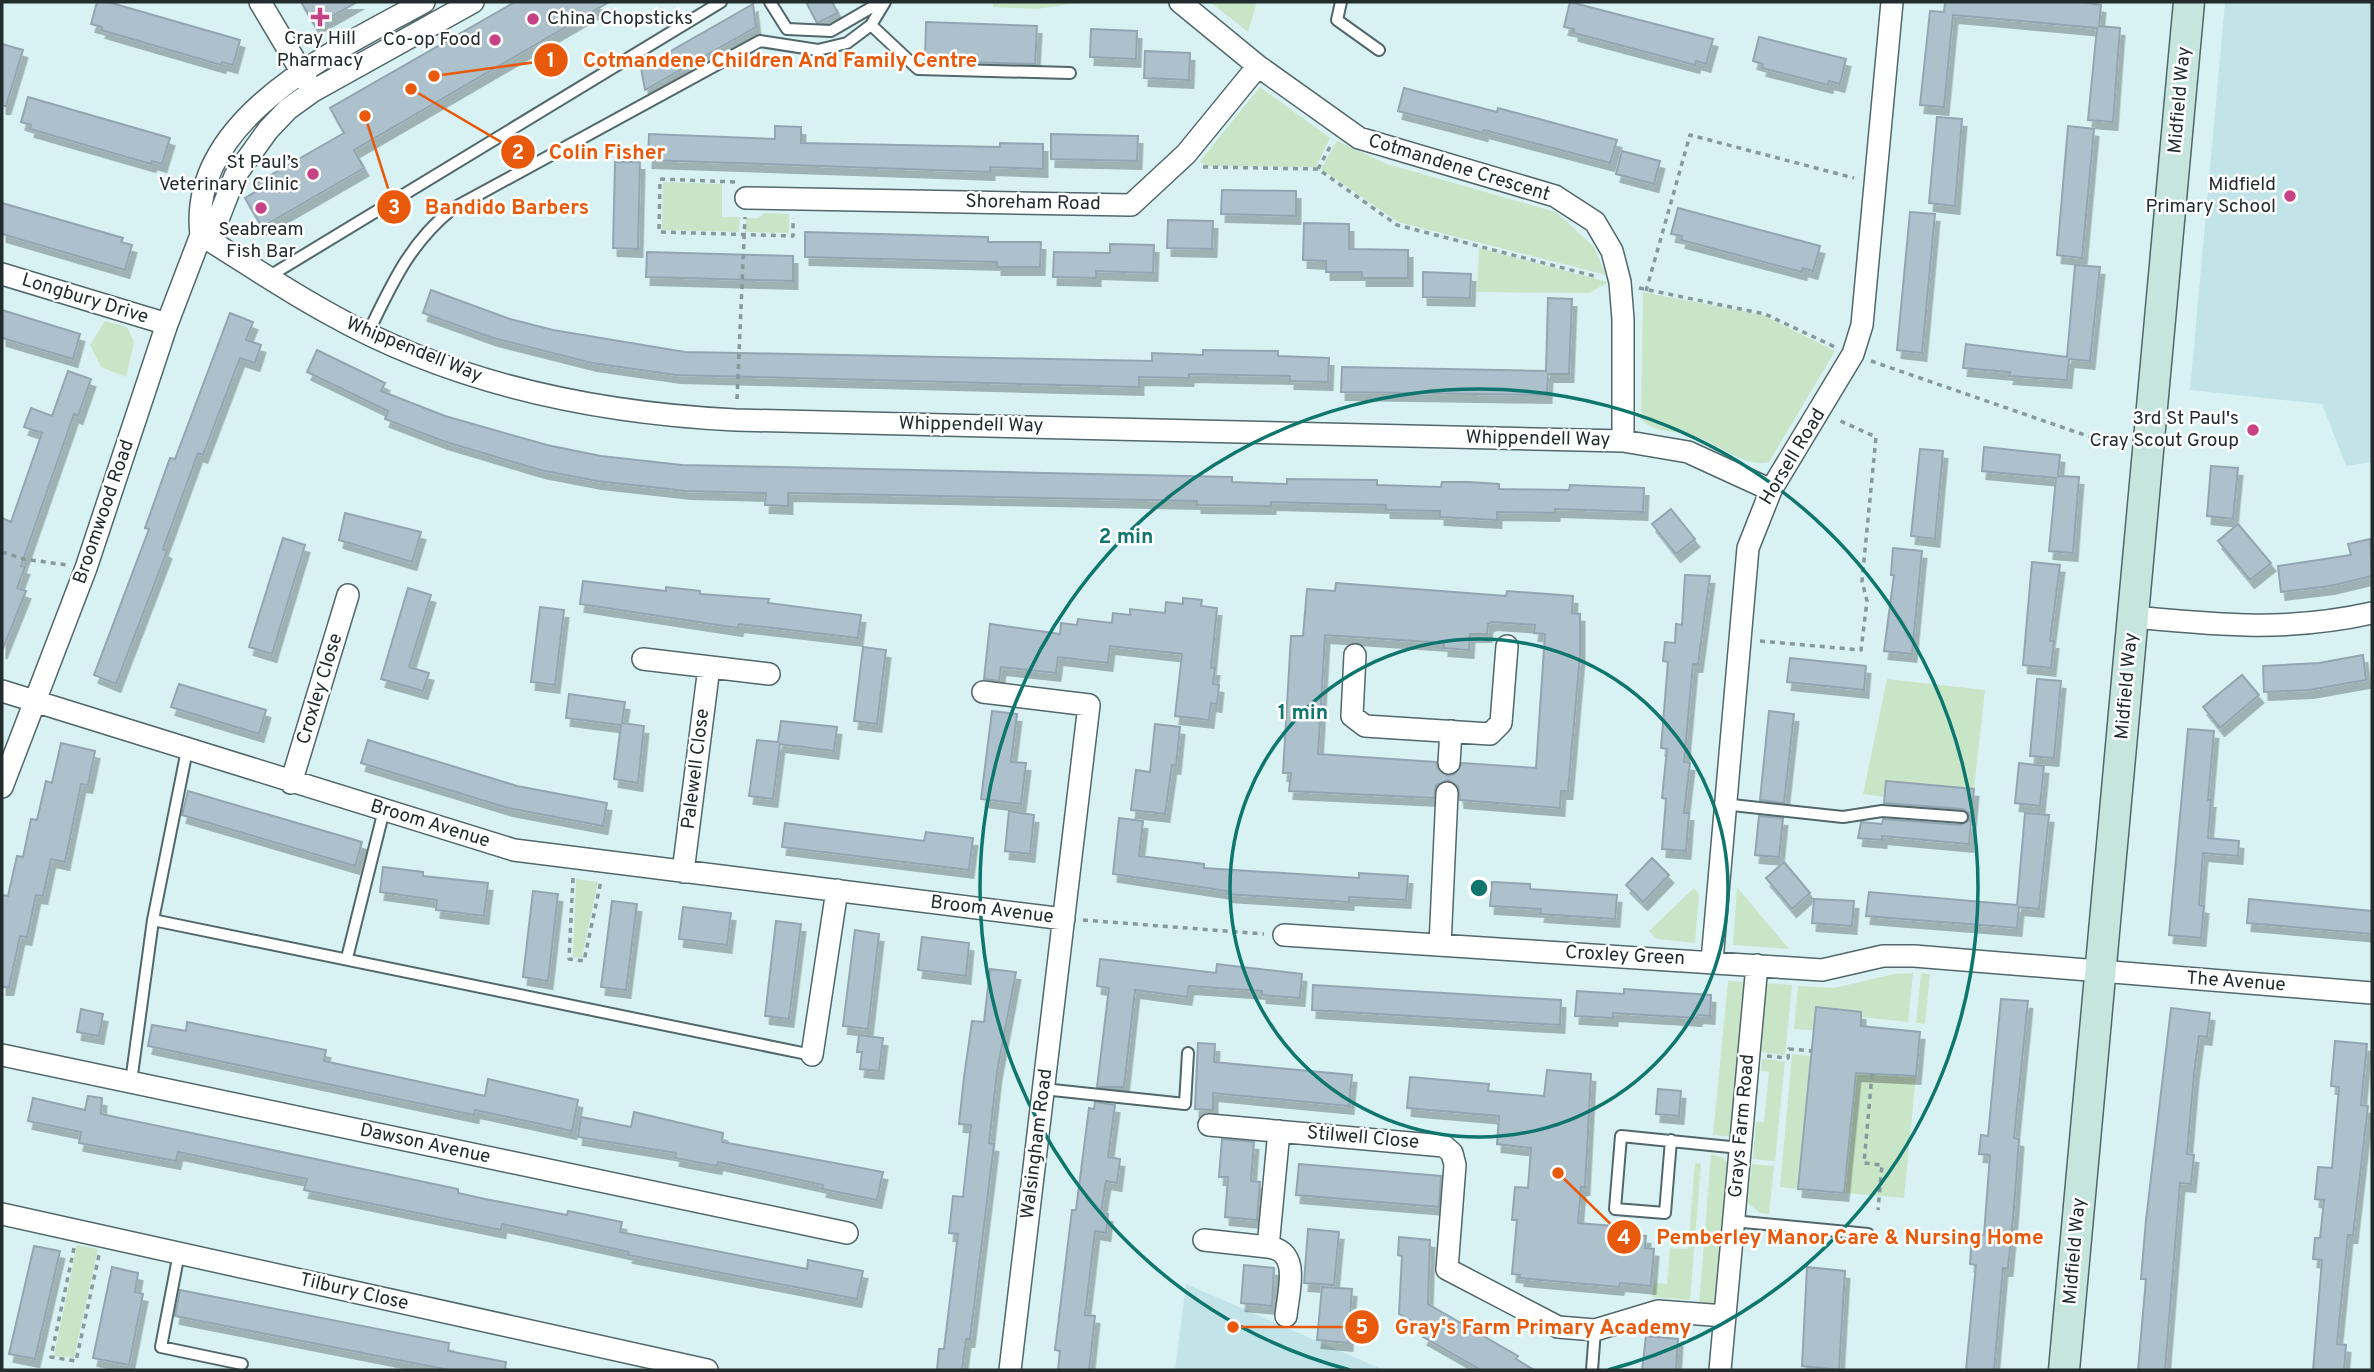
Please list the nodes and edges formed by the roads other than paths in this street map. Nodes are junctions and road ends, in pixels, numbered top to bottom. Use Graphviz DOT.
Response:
graph roads {
  1 [pos="260,2"];
  2 [pos="424,2"];
  3 [pos="473,2"];
  4 [pos="721,2"];
  5 [pos="770,2"];
  6 [pos="883,2"];
  7 [pos="1180,2"];
  8 [pos="1341,2"];
  9 [pos="1892,2"];
  10 [pos="2189,2"];
  11 [pos="871,25"];
  12 [pos="1379,50"];
  13 [pos="1258,65"];
  14 [pos="300,71"];
  15 [pos="1070,73"];
  16 [pos="313,91"];
  17 [pos="746,198"];
  18 [pos="201,235"];
  19 [pos="2,274"];
  20 [pos="268,277"];
  21 [pos="167,324"];
  22 [pos="368,333"];
  23 [pos="1623,441"];
  24 [pos="1771,490"];
  25 [pos="348,595"];
  26 [pos="2372,613"];
  27 [pos="2134,617"];
  28 [pos="1507,646"];
  29 [pos="1355,655"];
  30 [pos="643,659"];
  31 [pos="709,667"];
  32 [pos="769,674"];
  33 [pos="2,691"];
  34 [pos="983,692"];
  35 [pos="35,704"];
  36 [pos="1451,731"];
  37 [pos="187,750"];
  38 [pos="1449,763"];
  39 [pos="291,783"];
  40 [pos="2,787"];
  41 [pos="1447,793"];
  42 [pos="1723,804"];
  43 [pos="384,810"];
  44 [pos="1962,817"];
  45 [pos="683,872"];
  46 [pos="837,890"];
  47 [pos="1064,919"];
  48 [pos="153,920"];
  49 [pos="1284,935"];
  50 [pos="1440,945"];
  51 [pos="347,958"];
  52 [pos="1712,961"];
  53 [pos="1757,965"];
  54 [pos="2100,972"];
  55 [pos="2372,993"];
  56 [pos="1188,1053"];
  57 [pos="2,1055"];
  58 [pos="813,1055"];
  59 [pos="131,1082"];
  60 [pos="1043,1089"];
  61 [pos="1209,1125"];
  62 [pos="1279,1131"];
  63 [pos="1671,1140"];
  64 [pos="1740,1147"];
  65 [pos="2,1214"];
  66 [pos="1733,1222"];
  67 [pos="848,1233"];
  68 [pos="1868,1234"];
  69 [pos="1204,1240"];
  70 [pos="1268,1247"];
  71 [pos="179,1253"];
  72 [pos="1286,1316"];
  73 [pos="1725,1316"];
  74 [pos="1595,1330"];
  75 [pos="242,1364"];
  76 [pos="707,1370"];
  77 [pos="1010,1370"];
  78 [pos="1592,1370"];
  79 [pos="1720,1370"];
  80 [pos="2064,1370"];
  1 -- 14 [label="street"];
  2 -- 14 [label="street"];
  3 -- 16 [label="street"];
  4 -- 20 [label="lane"];
  5 -- 6 [label="lane"];
  6 -- 11 [label="lane"];
  7 -- 13 [label="street, Cotmandene Crescent"];
  8 -- 12 [label="lane"];
  9 -- 24 [label="street, Horsell Road"];
  10 -- 27 [label="street, Midfield Way"];
  11 -- 15 [label="lane"];
  11 -- 22 [label="lane"];
  13 -- 17 [label="street, Shoreham Road"];
  13 -- 23 [label="street, Cotmandene Crescent"];
  14 -- 16 [label="street"];
  14 -- 18 [label="street"];
  16 -- 18 [label="street"];
  18 -- 20 [label="street, Whippendell Way"];
  18 -- 21 [label="street, Broomwood Road"];
  19 -- 21 [label="street, Longbury Drive"];
  20 -- 22 [label="street, Whippendell Way"];
  21 -- 35 [label="street, Broomwood Road"];
  22 -- 23 [label="street, Whippendell Way"];
  23 -- 24 [label="street, Whippendell Way"];
  24 -- 42 [label="street, Horsell Road"];
  25 -- 39 [label="street, Croxley Close"];
  26 -- 27 [label="street"];
  27 -- 54 [label="street, Midfield Way"];
  28 -- 36 [label="street"];
  29 -- 36 [label="street"];
  30 -- 31 [label="street"];
  31 -- 32 [label="street"];
  31 -- 45 [label="street, Palewell Close"];
  33 -- 35 [label="street, Broom Avenue"];
  34 -- 47 [label="street, Walsingham Road"];
  35 -- 37 [label="street, Broom Avenue"];
  35 -- 40 [label="street, Broomwood Road"];
  36 -- 38 [label="street"];
  37 -- 39 [label="street, Broom Avenue"];
  37 -- 48 [label="lane"];
  39 -- 43 [label="street, Broom Avenue"];
  41 -- 50 [label="street"];
  42 -- 44 [label="lane"];
  42 -- 52 [label="street, Horsell Road"];
  43 -- 45 [label="street, Broom Avenue"];
  43 -- 51 [label="lane"];
  45 -- 46 [label="street, Broom Avenue"];
  46 -- 47 [label="street, Broom Avenue"];
  46 -- 58 [label="street"];
  47 -- 60 [label="street, Walsingham Road"];
  48 -- 51 [label="lane"];
  48 -- 59 [label="lane"];
  49 -- 50 [label="street, Croxley Green"];
  50 -- 52 [label="street, Croxley Green"];
  51 -- 58 [label="lane"];
  52 -- 53 [label="street, Croxley Green"];
  53 -- 54 [label="street, Croxley Green"];
  53 -- 64 [label="street, Grays Farm Road"];
  54 -- 55 [label="street, The Avenue"];
  54 -- 80 [label="street, Midfield Way"];
  56 -- 60 [label="lane"];
  57 -- 59 [label="street, Dawson Avenue"];
  59 -- 67 [label="street, Dawson Avenue"];
  60 -- 77 [label="street, Walsingham Road"];
  61 -- 62 [label="street, Stilwell Close"];
  62 -- 70 [label="street, Stilwell Close"];
  62 -- 74 [label="street, Stilwell Close"];
  63 -- 63 [label="lane"];
  63 -- 64 [label="lane"];
  64 -- 66 [label="street, Grays Farm Road"];
  65 -- 71 [label="street, Tilbury Close"];
  66 -- 68 [label="lane"];
  66 -- 73 [label="street, Grays Farm Road"];
  69 -- 70 [label="street"];
  70 -- 72 [label="street"];
  71 -- 75 [label="lane"];
  71 -- 76 [label="street, Tilbury Close"];
  73 -- 74 [label="street, Stilwell Close"];
  73 -- 79 [label="street, Grays Farm Road"];
  74 -- 78 [label="lane"];
}
